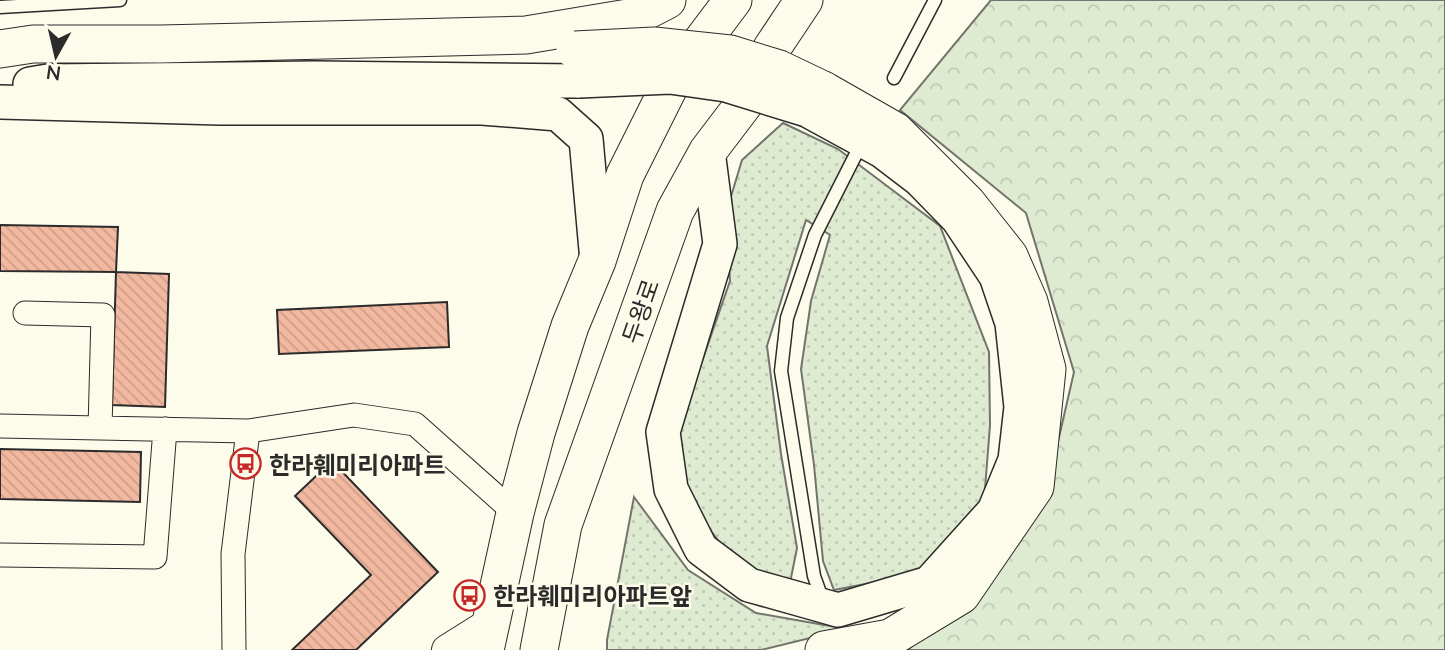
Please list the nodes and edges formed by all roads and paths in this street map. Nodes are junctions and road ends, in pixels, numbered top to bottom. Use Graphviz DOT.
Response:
graph roads {
  1 [pos="120,0"];
  2 [pos="667,0"];
  3 [pos="733,0"];
  4 [pos="804,0"];
  5 [pos="935,0"];
  6 [pos="0,7"];
  7 [pos="0,49"];
  8 [pos="0,64"];
  9 [pos="577,65"];
  10 [pos="894,78"];
  11 [pos="0,88"];
  12 [pos="815,100"];
  13 [pos="0,102"];
  14 [pos="708,151"];
  15 [pos="856,155"];
  16 [pos="597,261"];
  17 [pos="25,313"];
  18 [pos="0,426"];
  19 [pos="100,428"];
  20 [pos="164,429"];
  21 [pos="248,431"];
  22 [pos="515,513"];
  23 [pos="0,555"];
  24 [pos="819,590"];
  25 [pos="488,637"];
  26 [pos="234,650"];
  27 [pos="447,650"];
  28 [pos="539,650"];
  29 [pos="824,650"];
  1 -- 6 [label="lane"];
  2 -- 7 [label="main road"];
  3 -- 16 [label="main road"];
  4 -- 14 [label="main road, 두왕로"];
  5 -- 10 [label="lane"];
  8 -- 9 [label="main road"];
  9 -- 11 [label="main road"];
  9 -- 12 [label="main road, bridge"];
  12 -- 14 [label="main road"];
  12 -- 29 [label="main road"];
  13 -- 16 [label="main road"];
  14 -- 28 [label="main road, 두왕로"];
  15 -- 24 [label="lane"];
  16 -- 22 [label="main road"];
  17 -- 19 [label="street"];
  18 -- 19 [label="street"];
  19 -- 20 [label="street"];
  20 -- 21 [label="street"];
  20 -- 23 [label="street"];
  21 -- 22 [label="street"];
  21 -- 26 [label="street"];
  22 -- 25 [label="main road"];
  25 -- 27 [label="street"];
}
